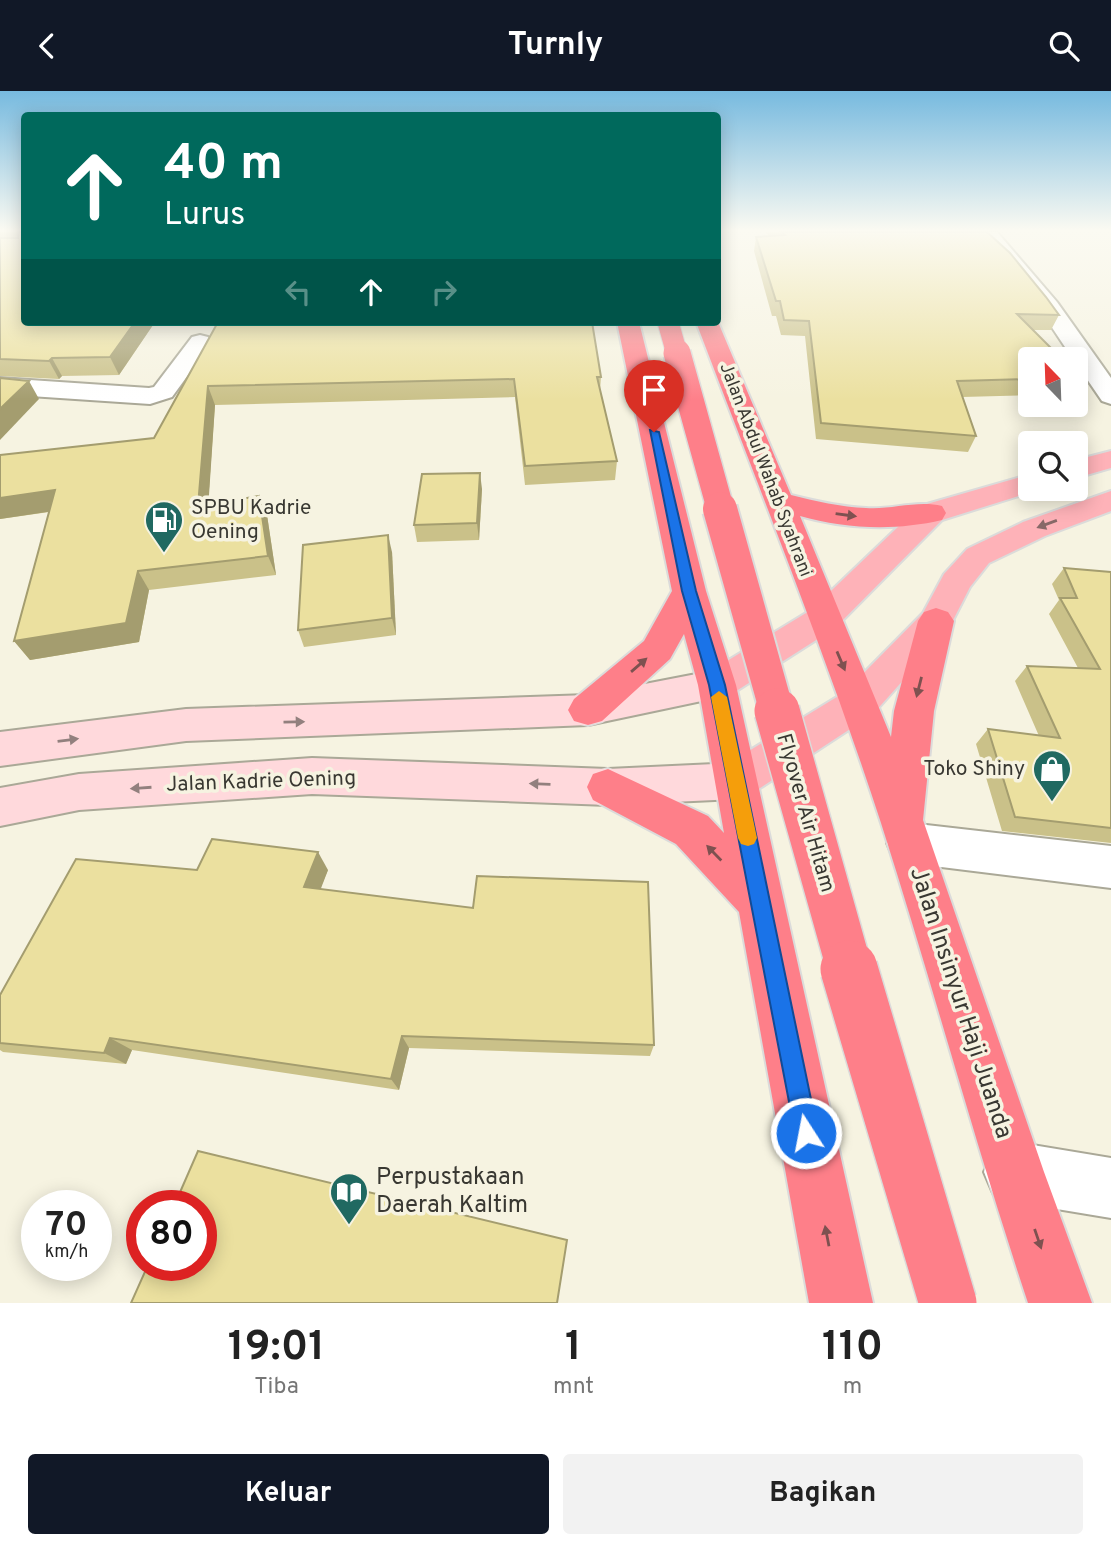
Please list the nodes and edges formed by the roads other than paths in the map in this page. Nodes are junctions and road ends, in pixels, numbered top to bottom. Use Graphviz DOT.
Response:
graph roads {
  1 [pos="1034,289"];
  2 [pos="629,326"];
  3 [pos="669,326"];
  4 [pos="709,326"];
  5 [pos="200,342"];
  6 [pos="0,386"];
  7 [pos="1111,396"];
  8 [pos="1111,459"];
  9 [pos="1088,466"];
  10 [pos="1018,487"];
  11 [pos="1111,500"];
  12 [pos="779,501"];
  13 [pos="931,513"];
  14 [pos="689,591"];
  15 [pos="823,619"];
  16 [pos="936,621"];
  17 [pos="717,685"];
  18 [pos="859,703"];
  19 [pos="588,711"];
  20 [pos="0,749"];
  21 [pos="736,781"];
  22 [pos="608,787"];
  23 [pos="0,807"];
  24 [pos="906,834"];
  25 [pos="1111,867"];
  26 [pos="761,902"];
  27 [pos="1014,1173"];
  28 [pos="1111,1188"];
  29 [pos="841,1303"];
  30 [pos="948,1303"];
  31 [pos="1060,1303"];
  1 -- 7 [label="street"];
  2 -- 14 [label="highway"];
  3 -- 30 [label="highway, Flyover Air Hitam, bridge"];
  4 -- 12 [label="highway, Jalan Abdul Wahab Syahrani"];
  5 -- 6 [label="street"];
  8 -- 9 [label="main road"];
  10 -- 13 [label="main road"];
  11 -- 16 [label="main road, one-way"];
  12 -- 13 [label="highway, one-way"];
  12 -- 15 [label="highway, Jalan Abdul Wahab Syahrani"];
  13 -- 15 [label="main road"];
  14 -- 17 [label="highway"];
  19 -- 14 [label="highway, one-way"];
  15 -- 17 [label="main road"];
  15 -- 18 [label="highway, Jalan Abdul Wahab Syahrani, one-way"];
  16 -- 18 [label="main road"];
  16 -- 24 [label="highway, one-way"];
  17 -- 19 [label="main road"];
  17 -- 21 [label="highway"];
  18 -- 21 [label="main road"];
  18 -- 24 [label="highway, Jalan Insinyur Haji Juanda"];
  20 -- 19 [label="main road, one-way"];
  21 -- 22 [label="main road, Jalan Kadrie Oening"];
  21 -- 26 [label="highway"];
  22 -- 23 [label="main road, Jalan Kadrie Oening, one-way"];
  26 -- 22 [label="highway, one-way"];
  24 -- 25 [label="street"];
  24 -- 27 [label="highway, Jalan Insinyur Haji Juanda"];
  29 -- 26 [label="highway, one-way"];
  27 -- 28 [label="street"];
  27 -- 31 [label="highway, Jalan Insinyur Haji Juanda, one-way"];
}
